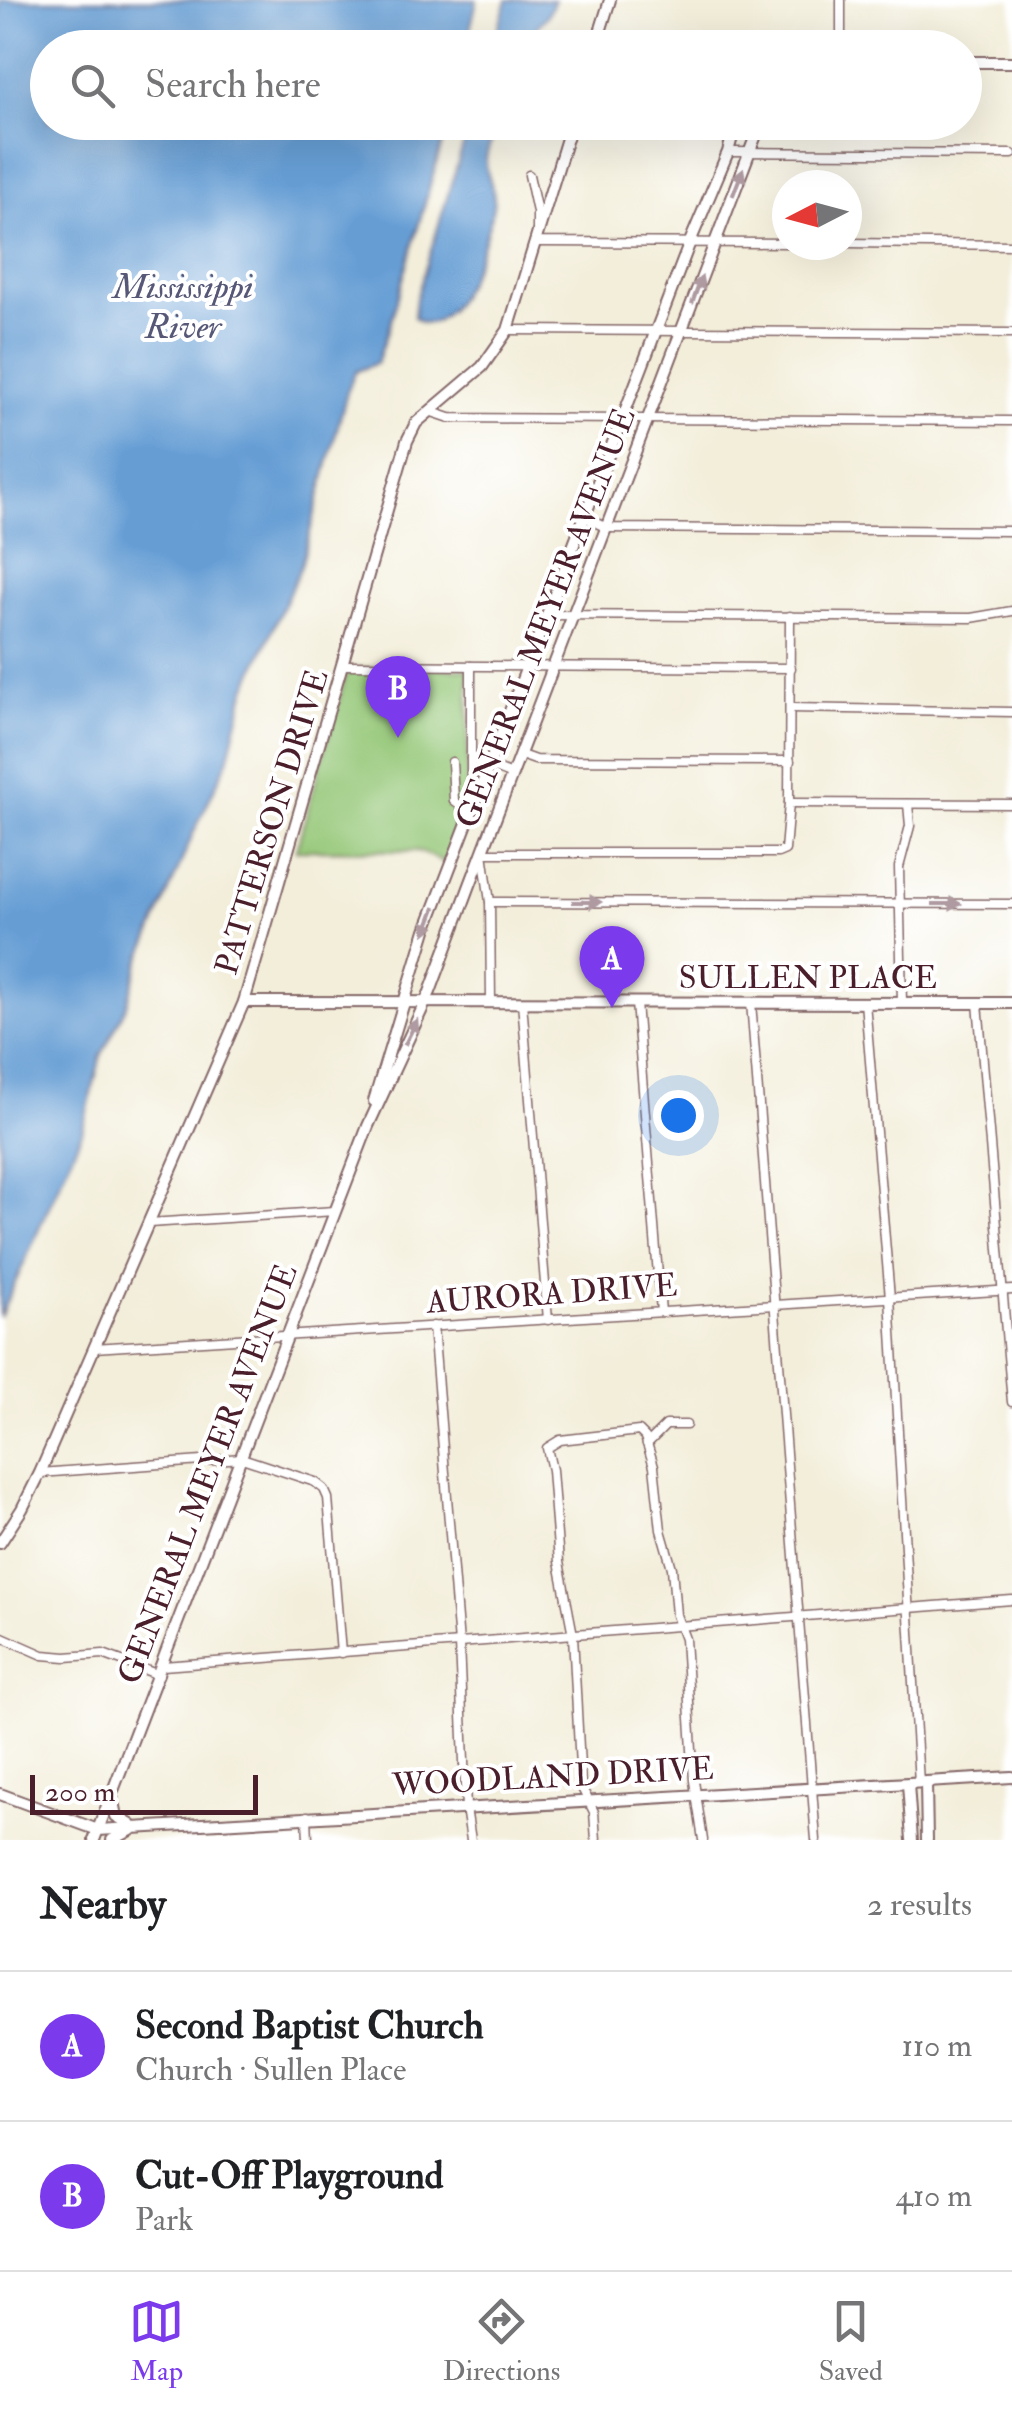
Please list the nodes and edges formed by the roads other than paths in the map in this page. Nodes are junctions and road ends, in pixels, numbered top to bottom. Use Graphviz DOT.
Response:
graph roads {
  1 [pos="610,0"];
  2 [pos="841,0"];
  3 [pos="601,30"];
  4 [pos="841,30"];
  5 [pos="982,62"];
  6 [pos="1012,62"];
  7 [pos="567,140"];
  8 [pos="731,140"];
  9 [pos="754,140"];
  10 [pos="728,152"];
  11 [pos="749,152"];
  12 [pos="1012,154"];
  13 [pos="529,175"];
  14 [pos="537,242"];
  15 [pos="690,242"];
  16 [pos="715,242"];
  17 [pos="772,243"];
  18 [pos="862,243"];
  19 [pos="1012,245"];
  20 [pos="508,330"];
  21 [pos="657,331"];
  22 [pos="682,331"];
  23 [pos="1012,333"];
  24 [pos="432,412"];
  25 [pos="623,418"];
  26 [pos="648,418"];
  27 [pos="1012,421"];
  28 [pos="586,518"];
  29 [pos="607,528"];
  30 [pos="1012,531"];
  31 [pos="1012,611"];
  32 [pos="574,614"];
  33 [pos="548,615"];
  34 [pos="790,616"];
  35 [pos="344,666"];
  36 [pos="472,666"];
  37 [pos="529,666"];
  38 [pos="553,667"];
  39 [pos="790,668"];
  40 [pos="791,708"];
  41 [pos="1012,712"];
  42 [pos="521,755"];
  43 [pos="471,759"];
  44 [pos="790,761"];
  45 [pos="452,762"];
  46 [pos="490,766"];
  47 [pos="512,775"];
  48 [pos="790,803"];
  49 [pos="908,804"];
  50 [pos="1012,804"];
  51 [pos="472,815"];
  52 [pos="483,853"];
  53 [pos="450,874"];
  54 [pos="470,885"];
  55 [pos="490,902"];
  56 [pos="900,904"];
  57 [pos="1012,904"];
  58 [pos="244,1002"];
  59 [pos="406,1002"];
  60 [pos="426,1002"];
  61 [pos="491,1002"];
  62 [pos="522,1002"];
  63 [pos="636,1002"];
  64 [pos="751,1002"];
  65 [pos="865,1002"];
  66 [pos="978,1002"];
  67 [pos="902,1003"];
  68 [pos="1012,1003"];
  69 [pos="368,1126"];
  70 [pos="335,1211"];
  71 [pos="149,1223"];
  72 [pos="1008,1290"];
  73 [pos="890,1298"];
  74 [pos="776,1306"];
  75 [pos="661,1312"];
  76 [pos="548,1320"];
  77 [pos="433,1326"];
  78 [pos="287,1336"];
  79 [pos="94,1348"];
  80 [pos="1012,1402"];
  81 [pos="686,1425"];
  82 [pos="647,1444"];
  83 [pos="242,1458"];
  84 [pos="40,1472"];
  85 [pos="0,1542"];
  86 [pos="1012,1600"];
  87 [pos="908,1607"];
  88 [pos="799,1616"];
  89 [pos="680,1626"];
  90 [pos="0,1636"];
  91 [pos="573,1636"];
  92 [pos="459,1644"];
  93 [pos="341,1653"];
  94 [pos="161,1670"];
  95 [pos="1012,1777"];
  96 [pos="918,1784"];
  97 [pos="810,1787"];
  98 [pos="0,1794"];
  99 [pos="697,1794"];
  100 [pos="112,1795"];
  101 [pos="587,1800"];
  102 [pos="466,1808"];
  103 [pos="307,1816"];
  104 [pos="136,1827"];
  105 [pos="96,1835"];
  106 [pos="112,1840"];
  107 [pos="308,1840"];
  108 [pos="471,1840"];
  109 [pos="596,1840"];
  110 [pos="703,1840"];
  111 [pos="816,1840"];
  112 [pos="912,1840"];
  113 [pos="927,1840"];
  1 -- 3 [label="street"];
  2 -- 4 [label="street"];
  5 -- 6 [label="street"];
  7 -- 14 [label="street, PATTERSON DRIVE"];
  8 -- 10 [label="street, GENERAL MEYER AVENUE"];
  9 -- 11 [label="street, GENERAL MEYER AVENUE"];
  10 -- 11 [label="street"];
  10 -- 15 [label="street, GENERAL MEYER AVENUE"];
  11 -- 12 [label="street"];
  16 -- 11 [label="street, GENERAL MEYER AVENUE, one-way"];
  13 -- 14 [label="street"];
  14 -- 15 [label="street"];
  14 -- 20 [label="street, PATTERSON DRIVE"];
  15 -- 16 [label="street"];
  15 -- 21 [label="street, GENERAL MEYER AVENUE"];
  16 -- 17 [label="street"];
  22 -- 16 [label="street, GENERAL MEYER AVENUE, one-way"];
  18 -- 19 [label="street"];
  20 -- 21 [label="street"];
  20 -- 24 [label="street, PATTERSON DRIVE"];
  21 -- 22 [label="street"];
  21 -- 25 [label="street, GENERAL MEYER AVENUE"];
  22 -- 23 [label="street"];
  22 -- 26 [label="street, GENERAL MEYER AVENUE"];
  24 -- 25 [label="street"];
  24 -- 35 [label="street, PATTERSON DRIVE"];
  25 -- 26 [label="street"];
  25 -- 28 [label="street, GENERAL MEYER AVENUE"];
  26 -- 27 [label="street"];
  26 -- 29 [label="street, GENERAL MEYER AVENUE"];
  28 -- 29 [label="street"];
  28 -- 33 [label="street, GENERAL MEYER AVENUE"];
  29 -- 30 [label="street"];
  29 -- 32 [label="street, GENERAL MEYER AVENUE"];
  31 -- 34 [label="street"];
  32 -- 33 [label="street"];
  32 -- 34 [label="street"];
  32 -- 38 [label="street, GENERAL MEYER AVENUE"];
  33 -- 37 [label="street, GENERAL MEYER AVENUE"];
  34 -- 39 [label="street"];
  35 -- 36 [label="street"];
  35 -- 58 [label="street, PATTERSON DRIVE"];
  36 -- 37 [label="street"];
  36 -- 43 [label="street"];
  37 -- 38 [label="street"];
  37 -- 46 [label="street, GENERAL MEYER AVENUE"];
  38 -- 39 [label="street"];
  38 -- 42 [label="street, GENERAL MEYER AVENUE"];
  39 -- 40 [label="street"];
  40 -- 41 [label="street"];
  40 -- 44 [label="street"];
  42 -- 44 [label="street"];
  42 -- 47 [label="street, GENERAL MEYER AVENUE"];
  43 -- 46 [label="street"];
  43 -- 51 [label="street"];
  44 -- 48 [label="street"];
  45 -- 51 [label="street"];
  46 -- 47 [label="street"];
  46 -- 51 [label="street, GENERAL MEYER AVENUE"];
  47 -- 52 [label="street, GENERAL MEYER AVENUE"];
  48 -- 49 [label="street"];
  48 -- 52 [label="street"];
  49 -- 50 [label="street"];
  49 -- 56 [label="street"];
  51 -- 53 [label="street, GENERAL MEYER AVENUE"];
  52 -- 54 [label="street, GENERAL MEYER AVENUE"];
  52 -- 55 [label="street"];
  53 -- 54 [label="street"];
  53 -- 59 [label="street, GENERAL MEYER AVENUE, one-way"];
  54 -- 60 [label="street, GENERAL MEYER AVENUE"];
  55 -- 56 [label="street, one-way"];
  55 -- 61 [label="street"];
  56 -- 57 [label="street, one-way"];
  56 -- 67 [label="street"];
  58 -- 59 [label="street, SULLEN PLACE"];
  58 -- 71 [label="street, PATTERSON DRIVE"];
  59 -- 60 [label="street, SULLEN PLACE"];
  59 -- 69 [label="street, GENERAL MEYER AVENUE"];
  60 -- 61 [label="street, SULLEN PLACE"];
  69 -- 60 [label="street, GENERAL MEYER AVENUE, one-way"];
  61 -- 62 [label="street, SULLEN PLACE"];
  62 -- 63 [label="street, SULLEN PLACE"];
  62 -- 76 [label="street"];
  63 -- 64 [label="street, SULLEN PLACE"];
  63 -- 75 [label="street"];
  64 -- 65 [label="street, SULLEN PLACE"];
  64 -- 74 [label="street"];
  65 -- 67 [label="street, SULLEN PLACE"];
  65 -- 73 [label="street"];
  66 -- 67 [label="street, SULLEN PLACE"];
  66 -- 68 [label="street, SULLEN PLACE"];
  66 -- 72 [label="street"];
  69 -- 70 [label="street, GENERAL MEYER AVENUE"];
  70 -- 71 [label="street"];
  70 -- 78 [label="street, GENERAL MEYER AVENUE"];
  71 -- 79 [label="street, PATTERSON DRIVE"];
  72 -- 73 [label="street, AURORA DRIVE"];
  72 -- 80 [label="street"];
  73 -- 74 [label="street, AURORA DRIVE"];
  73 -- 87 [label="street"];
  74 -- 75 [label="street, AURORA DRIVE"];
  74 -- 88 [label="street"];
  75 -- 76 [label="street, AURORA DRIVE"];
  76 -- 77 [label="street, AURORA DRIVE"];
  77 -- 78 [label="street, AURORA DRIVE"];
  77 -- 92 [label="street"];
  78 -- 79 [label="street, AURORA DRIVE"];
  78 -- 83 [label="street, GENERAL MEYER AVENUE"];
  79 -- 84 [label="street, PATTERSON DRIVE"];
  81 -- 82 [label="street"];
  82 -- 89 [label="street"];
  82 -- 91 [label="street"];
  83 -- 84 [label="street"];
  83 -- 93 [label="street"];
  83 -- 94 [label="street, GENERAL MEYER AVENUE"];
  84 -- 85 [label="street, PATTERSON DRIVE"];
  86 -- 87 [label="street"];
  87 -- 88 [label="street"];
  87 -- 96 [label="street"];
  88 -- 89 [label="street"];
  88 -- 97 [label="street"];
  89 -- 91 [label="street"];
  89 -- 99 [label="street"];
  90 -- 94 [label="street"];
  91 -- 92 [label="street"];
  91 -- 101 [label="street"];
  92 -- 93 [label="street"];
  92 -- 102 [label="street"];
  93 -- 94 [label="street"];
  94 -- 100 [label="street, GENERAL MEYER AVENUE"];
  95 -- 96 [label="street, WOODLAND DRIVE"];
  96 -- 97 [label="street, WOODLAND DRIVE"];
  96 -- 112 [label="street"];
  96 -- 113 [label="street"];
  97 -- 99 [label="street, WOODLAND DRIVE"];
  97 -- 111 [label="street"];
  98 -- 105 [label="street"];
  99 -- 101 [label="street, WOODLAND DRIVE"];
  99 -- 110 [label="street"];
  100 -- 104 [label="street"];
  100 -- 105 [label="street, GENERAL MEYER AVENUE"];
  101 -- 102 [label="street, WOODLAND DRIVE"];
  101 -- 109 [label="street"];
  102 -- 103 [label="street, WOODLAND DRIVE"];
  102 -- 108 [label="street"];
  103 -- 104 [label="street, WOODLAND DRIVE"];
  103 -- 107 [label="street"];
  104 -- 105 [label="street, WOODLAND DRIVE"];
  104 -- 106 [label="street"];
}
